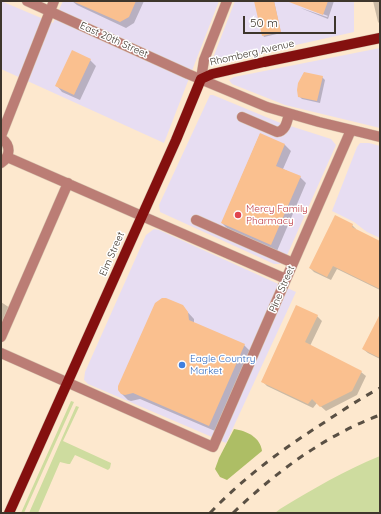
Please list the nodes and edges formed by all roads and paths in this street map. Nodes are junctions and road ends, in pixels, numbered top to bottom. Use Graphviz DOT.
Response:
graph roads {
  1 [pos="27,1"];
  2 [pos="54,1"];
  3 [pos="227,1"];
  4 [pos="50,12"];
  5 [pos="380,38"];
  6 [pos="201,79"];
  7 [pos="289,114"];
  8 [pos="242,117"];
  9 [pos="351,130"];
  10 [pos="1,137"];
  11 [pos="380,137"];
  12 [pos="4,160"];
  13 [pos="68,183"];
  14 [pos="142,216"];
  15 [pos="196,220"];
  16 [pos="293,263"];
  17 [pos="286,279"];
  18 [pos="1,337"];
  19 [pos="1,353"];
  20 [pos="67,382"];
  21 [pos="8,513"];
  1 -- 4 [label="street, East 20th Street"];
  2 -- 4 [label="street"];
  3 -- 6 [label="street, Elm Street"];
  4 -- 6 [label="street, East 20th Street"];
  4 -- 10 [label="street"];
  5 -- 6 [label="main road, Rhomberg Avenue"];
  6 -- 7 [label="street, East 20th Street"];
  6 -- 14 [label="main road, Elm Street"];
  7 -- 8 [label="street"];
  7 -- 9 [label="street, East 20th Street"];
  9 -- 11 [label="street, East 20th Street"];
  9 -- 16 [label="street, Pine Street"];
  10 -- 12 [label="street"];
  12 -- 13 [label="street"];
  13 -- 14 [label="street"];
  13 -- 18 [label="street"];
  14 -- 17 [label="street"];
  14 -- 20 [label="main road, Elm Street"];
  15 -- 16 [label="street"];
  16 -- 17 [label="street, Pine Street"];
  17 -- 20 [label="street, Pine Street"];
  19 -- 20 [label="street"];
  20 -- 21 [label="main road, Elm Street"];
}
